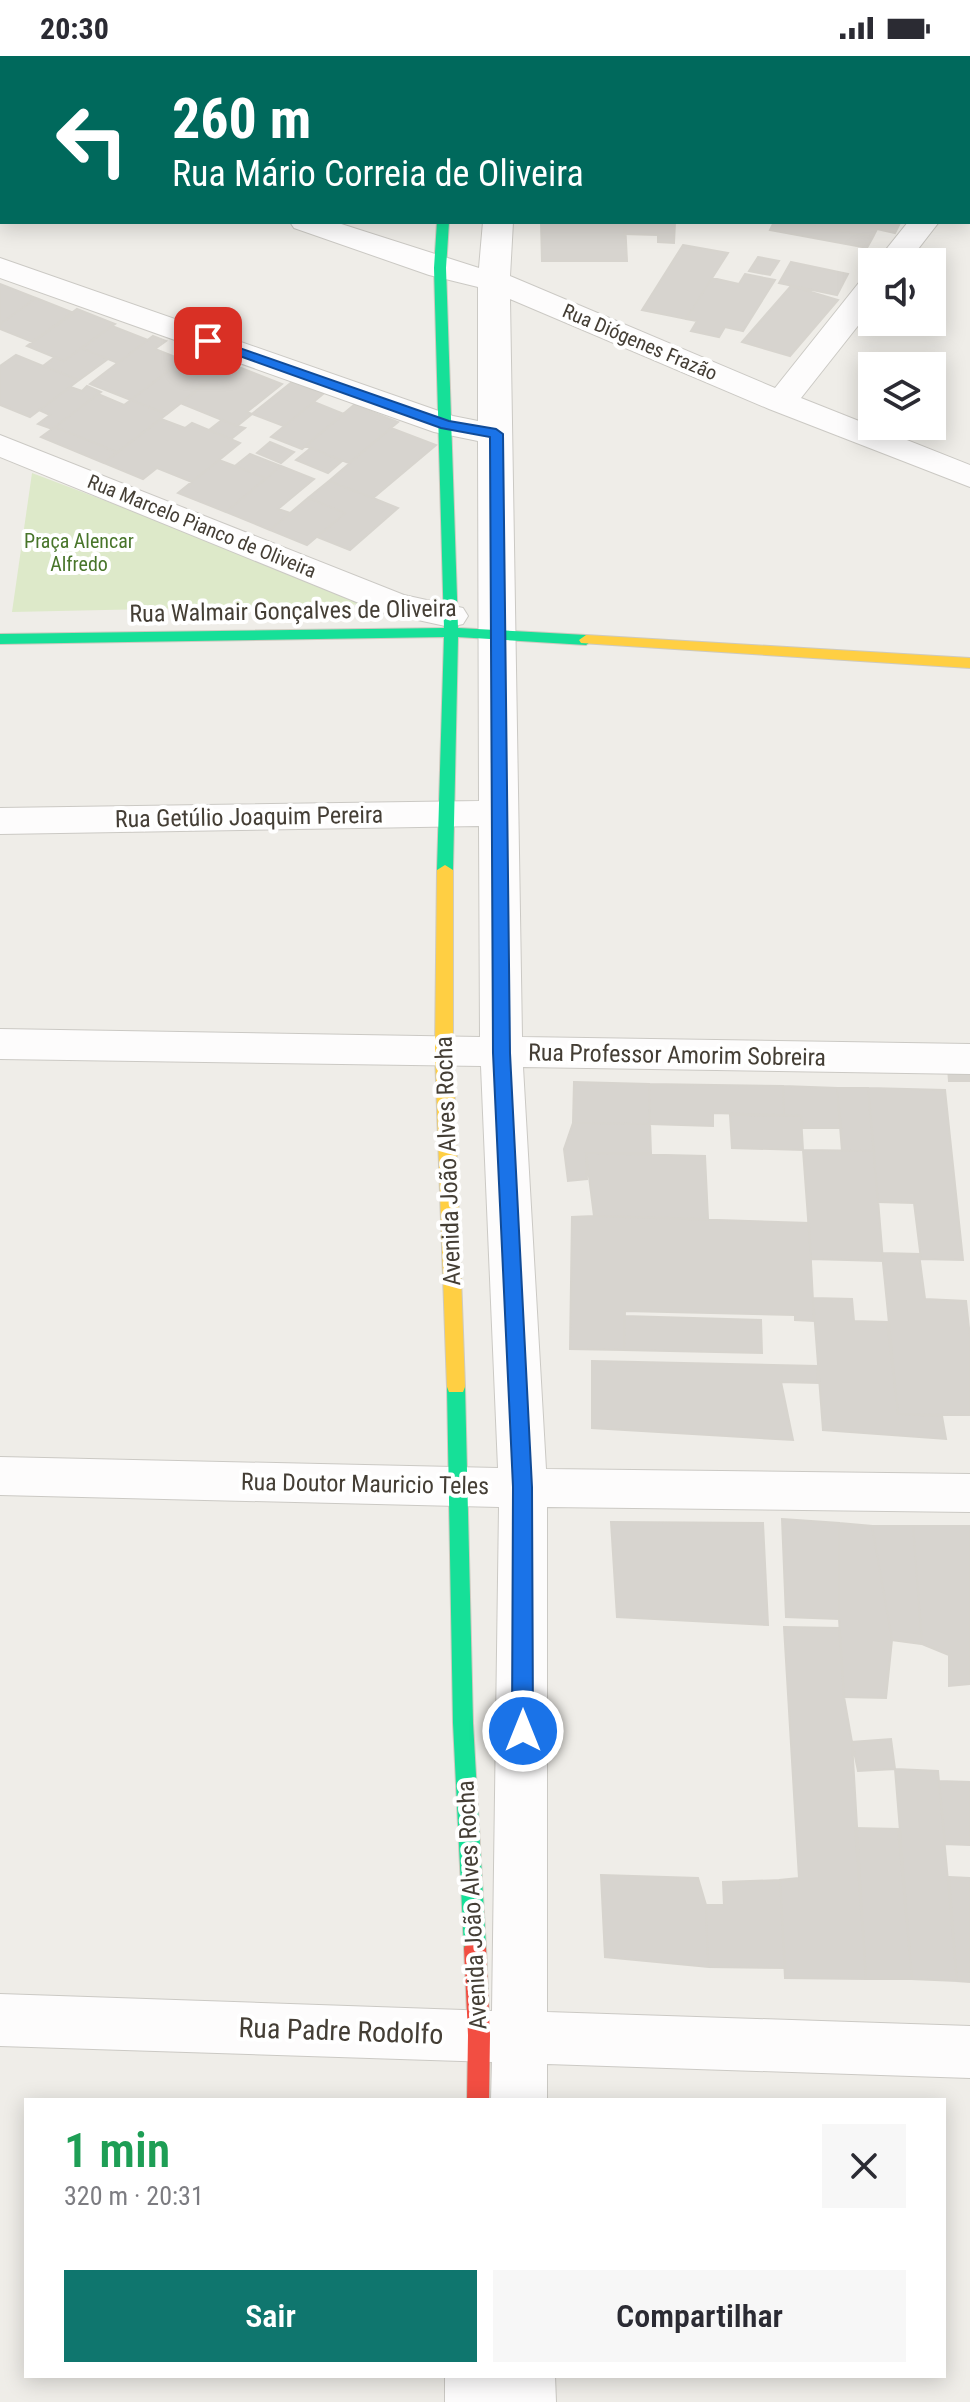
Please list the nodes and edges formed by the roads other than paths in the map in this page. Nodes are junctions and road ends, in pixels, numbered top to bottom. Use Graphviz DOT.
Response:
graph roads {
  1 [pos="311,224"];
  2 [pos="443,224"];
  3 [pos="498,224"];
  4 [pos="922,224"];
  5 [pos="903,248"];
  6 [pos="0,267"];
  7 [pos="440,268"];
  8 [pos="494,281"];
  9 [pos="858,305"];
  10 [pos="781,402"];
  11 [pos="446,425"];
  12 [pos="496,434"];
  13 [pos="0,445"];
  14 [pos="970,477"];
  15 [pos="451,624"];
  16 [pos="496,634"];
  17 [pos="0,639"];
  18 [pos="970,663"];
  19 [pos="498,813"];
  20 [pos="445,814"];
  21 [pos="0,821"];
  22 [pos="0,1044"];
  23 [pos="444,1053"];
  24 [pos="501,1053"];
  25 [pos="970,1059"];
  26 [pos="452,1282"];
  27 [pos="513,1285"];
  28 [pos="0,1476"];
  29 [pos="460,1487"];
  30 [pos="523,1487"];
  31 [pos="970,1493"];
  32 [pos="463,1723"];
  33 [pos="523,1731"];
  34 [pos="0,2020"];
  35 [pos="498,2036"];
  36 [pos="970,2052"];
  37 [pos="479,2098"];
  38 [pos="518,2098"];
  39 [pos="475,2378"];
  40 [pos="525,2378"];
  41 [pos="475,2402"];
  42 [pos="526,2402"];
  1 -- 7 [label="street, Rua Diógenes Frazão"];
  2 -- 7 [label="street, Avenida João Alves Rocha"];
  3 -- 8 [label="street, Avenida João Alves Rocha"];
  4 -- 5 [label="street"];
  6 -- 11 [label="street"];
  7 -- 8 [label="street, Rua Diógenes Frazão"];
  7 -- 11 [label="street, Avenida João Alves Rocha"];
  8 -- 10 [label="street, Rua Diógenes Frazão"];
  8 -- 12 [label="street, Avenida João Alves Rocha"];
  9 -- 10 [label="street"];
  10 -- 14 [label="street, Rua Diógenes Frazão"];
  11 -- 12 [label="street"];
  11 -- 15 [label="street, Avenida João Alves Rocha"];
  12 -- 16 [label="street, Avenida João Alves Rocha"];
  13 -- 15 [label="street, Rua Marcelo Pianco de Oliveira"];
  15 -- 16 [label="street, Rua Walmair Gonçalves de Oliveira"];
  15 -- 17 [label="street, Rua Walmair Gonçalves de Oliveira"];
  15 -- 20 [label="street, Avenida João Alves Rocha"];
  16 -- 18 [label="street, Rua Walmair Gonçalves de Oliveira"];
  16 -- 19 [label="street, Avenida João Alves Rocha"];
  19 -- 20 [label="street, Rua Getúlio Joaquim Pereira"];
  19 -- 24 [label="street, Avenida João Alves Rocha"];
  20 -- 21 [label="street, Rua Getúlio Joaquim Pereira"];
  20 -- 23 [label="street, Avenida João Alves Rocha"];
  22 -- 23 [label="street, Rua Professor Amorim Sobreira"];
  23 -- 24 [label="street, Rua Professor Amorim Sobreira"];
  23 -- 26 [label="street, Avenida João Alves Rocha"];
  24 -- 25 [label="street, Rua Professor Amorim Sobreira"];
  24 -- 27 [label="street, Avenida João Alves Rocha"];
  26 -- 27 [label="street"];
  26 -- 29 [label="street, Avenida João Alves Rocha"];
  27 -- 30 [label="street, Avenida João Alves Rocha"];
  28 -- 29 [label="street, Rua Doutor Mauricio Teles"];
  29 -- 30 [label="street, Rua Doutor Mauricio Teles"];
  29 -- 32 [label="street, Avenida João Alves Rocha"];
  30 -- 31 [label="street, Rua Doutor Mauricio Teles"];
  30 -- 33 [label="street, Avenida João Alves Rocha"];
  32 -- 33 [label="street"];
  32 -- 35 [label="street, Avenida João Alves Rocha"];
  33 -- 35 [label="street, Avenida João Alves Rocha"];
  34 -- 35 [label="street, Rua Padre Rodolfo"];
  35 -- 36 [label="street, Rua Padre Rodolfo"];
  35 -- 37 [label="street, Avenida João Alves Rocha"];
  35 -- 38 [label="street, Avenida João Alves Rocha"];
  39 -- 41 [label="street"];
  40 -- 42 [label="street"];
}
